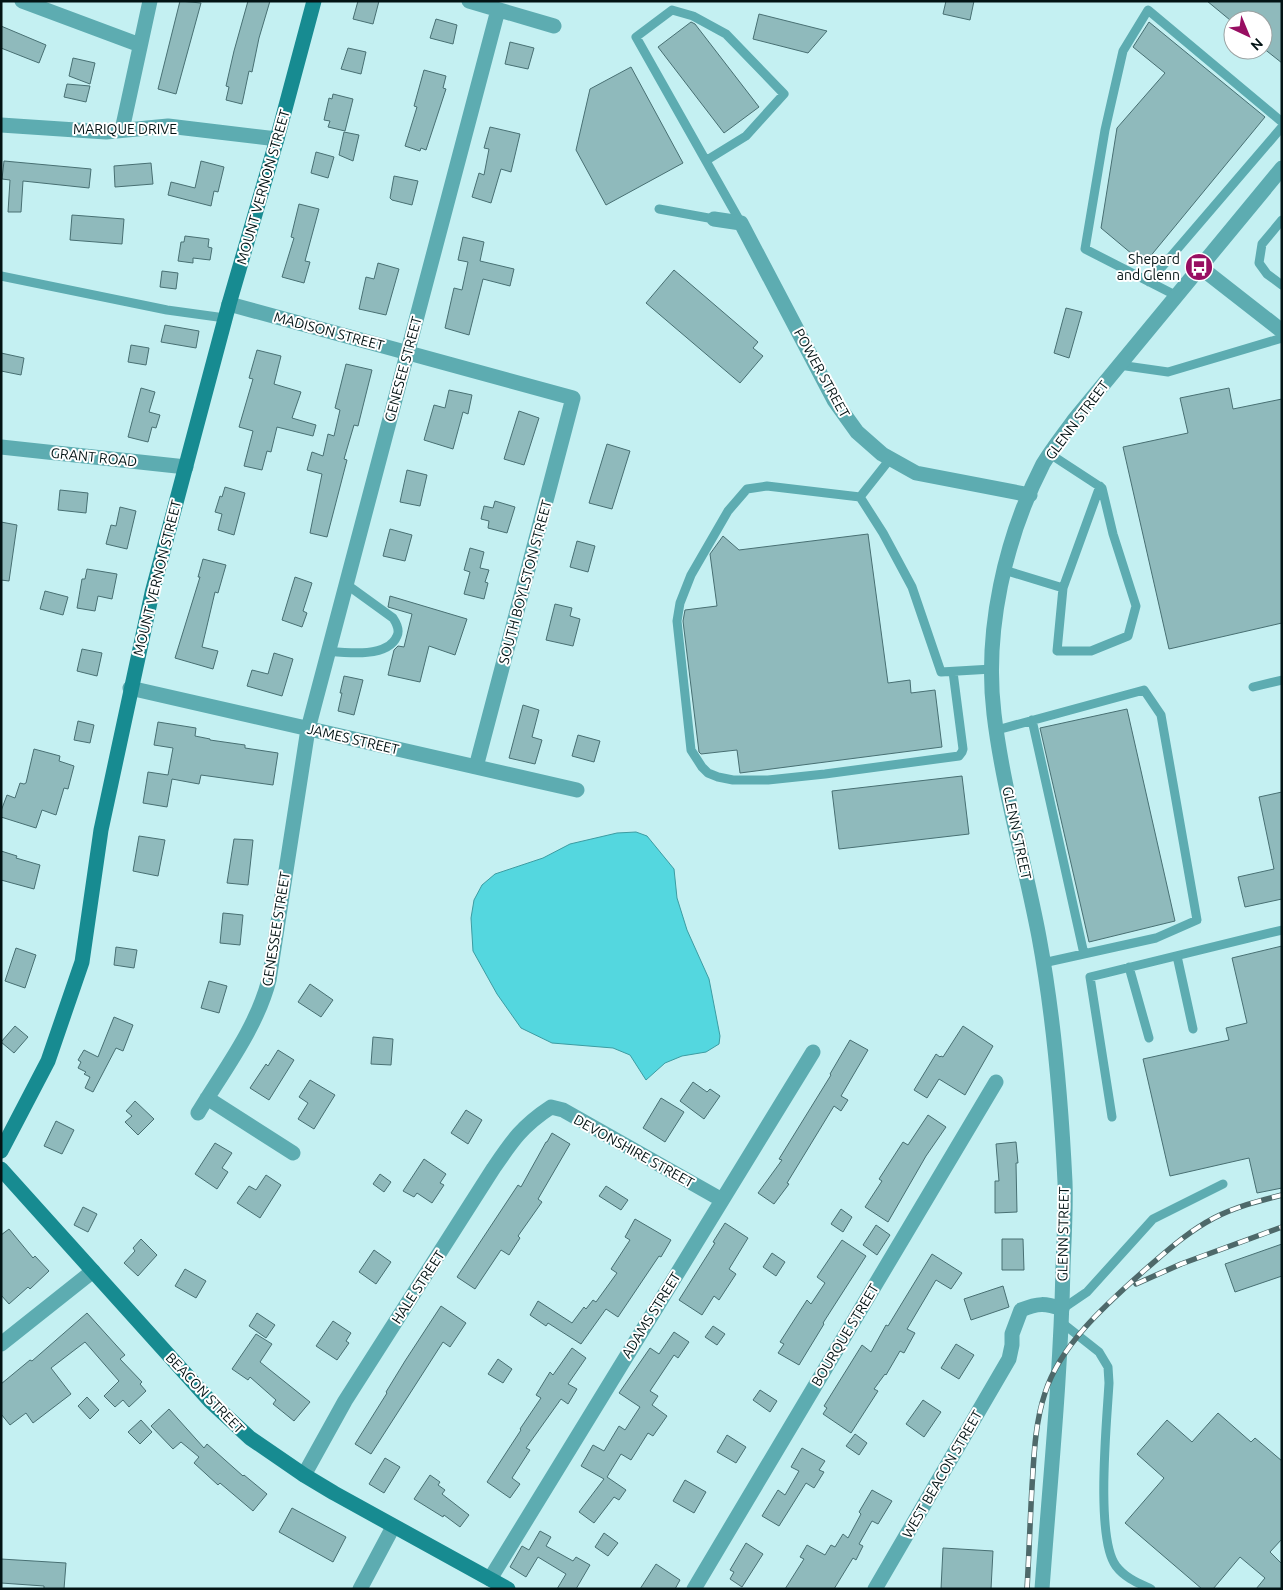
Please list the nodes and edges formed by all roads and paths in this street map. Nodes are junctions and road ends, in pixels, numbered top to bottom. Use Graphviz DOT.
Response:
graph roads {
  1 [pos="22,1"];
  2 [pos="150,1"];
  3 [pos="314,1"];
  4 [pos="469,1"];
  5 [pos="498,10"];
  6 [pos="554,26"];
  7 [pos="140,45"];
  8 [pos="1282,122"];
  9 [pos="1,125"];
  10 [pos="1282,127"];
  11 [pos="122,130"];
  12 [pos="277,139"];
  13 [pos="707,160"];
  14 [pos="1282,168"];
  15 [pos="659,209"];
  16 [pos="714,219"];
  17 [pos="1282,220"];
  18 [pos="741,223"];
  19 [pos="1200,267"];
  20 [pos="1,276"];
  21 [pos="1149,282"];
  22 [pos="1282,285"];
  23 [pos="1177,296"];
  24 [pos="227,311"];
  25 [pos="1282,330"];
  26 [pos="1282,338"];
  27 [pos="407,353"];
  28 [pos="1119,365"];
  29 [pos="573,398"];
  30 [pos="1,447"];
  31 [pos="1050,454"];
  32 [pos="890,459"];
  33 [pos="186,467"];
  34 [pos="1100,486"];
  35 [pos="1030,495"];
  36 [pos="860,497"];
  37 [pos="1004,570"];
  38 [pos="346,584"];
  39 [pos="1063,588"];
  40 [pos="328,652"];
  41 [pos="992,669"];
  42 [pos="953,672"];
  43 [pos="1282,680"];
  44 [pos="130,688"];
  45 [pos="1253,688"];
  46 [pos="1032,720"];
  47 [pos="308,728"];
  48 [pos="996,730"];
  49 [pos="476,767"];
  50 [pos="576,790"];
  51 [pos="1282,930"];
  52 [pos="1084,954"];
  53 [pos="1177,956"];
  54 [pos="1043,963"];
  55 [pos="1129,967"];
  56 [pos="1194,1029"];
  57 [pos="1149,1038"];
  58 [pos="813,1052"];
  59 [pos="996,1082"];
  60 [pos="207,1098"];
  61 [pos="546,1110"];
  62 [pos="198,1113"];
  63 [pos="1112,1117"];
  64 [pos="1,1151"];
  65 [pos="293,1153"];
  66 [pos="1,1169"];
  67 [pos="1223,1184"];
  68 [pos="722,1200"];
  69 [pos="93,1271"];
  70 [pos="1062,1316"];
  71 [pos="1,1344"];
  72 [pos="304,1475"];
  73 [pos="393,1527"];
  74 [pos="490,1579"];
  75 [pos="360,1589"];
  76 [pos="508,1589"];
  77 [pos="694,1589"];
  78 [pos="874,1589"];
  79 [pos="1042,1589"];
  80 [pos="1151,1589"];
  1 -- 7 [label="street"];
  2 -- 7 [label="street"];
  3 -- 12 [label="main road, MOUNT VERNON STREET"];
  4 -- 5 [label="street"];
  5 -- 6 [label="street"];
  5 -- 27 [label="street, GENESEE STREET"];
  7 -- 11 [label="street"];
  8 -- 21 [label="lane"];
  9 -- 11 [label="street, MARIQUE DRIVE"];
  10 -- 21 [label="lane"];
  11 -- 12 [label="street, MARIQUE DRIVE"];
  12 -- 24 [label="main road, MOUNT VERNON STREET"];
  13 -- 13 [label="lane"];
  13 -- 18 [label="lane"];
  14 -- 19 [label="street, GLENN STREET"];
  15 -- 16 [label="lane"];
  16 -- 18 [label="street"];
  17 -- 22 [label="lane"];
  18 -- 32 [label="street, POWER STREET"];
  19 -- 23 [label="street, GLENN STREET"];
  19 -- 25 [label="street"];
  20 -- 24 [label="lane"];
  21 -- 23 [label="lane"];
  23 -- 28 [label="street, GLENN STREET"];
  24 -- 27 [label="street, MADISON STREET"];
  24 -- 33 [label="main road, MOUNT VERNON STREET"];
  26 -- 28 [label="lane"];
  27 -- 29 [label="street, MADISON STREET"];
  27 -- 38 [label="street, GENESEE STREET"];
  28 -- 31 [label="street, GLENN STREET"];
  29 -- 49 [label="street, SOUTH BOYLSTON STREET"];
  30 -- 33 [label="street, GRANT ROAD"];
  31 -- 34 [label="lane"];
  31 -- 35 [label="street, GLENN STREET"];
  32 -- 35 [label="street, POWER STREET"];
  32 -- 36 [label="lane"];
  33 -- 44 [label="main road, MOUNT VERNON STREET"];
  34 -- 39 [label="lane"];
  34 -- 39 [label="lane"];
  35 -- 37 [label="street, GLENN STREET"];
  36 -- 42 [label="lane"];
  36 -- 42 [label="lane"];
  37 -- 39 [label="lane"];
  37 -- 41 [label="street, GLENN STREET"];
  38 -- 40 [label="street, GENESEE STREET"];
  38 -- 40 [label="lane"];
  40 -- 47 [label="street, GENESEE STREET"];
  41 -- 42 [label="lane"];
  41 -- 48 [label="street, GLENN STREET"];
  43 -- 45 [label="lane"];
  44 -- 47 [label="street, JAMES STREET"];
  44 -- 64 [label="main road, MOUNT VERNON STREET"];
  46 -- 48 [label="lane"];
  46 -- 52 [label="lane"];
  46 -- 52 [label="lane"];
  47 -- 49 [label="street, JAMES STREET"];
  47 -- 60 [label="street, GENESSEE STREET"];
  48 -- 54 [label="street, GLENN STREET"];
  49 -- 50 [label="street, JAMES STREET"];
  51 -- 53 [label="lane"];
  52 -- 54 [label="lane"];
  53 -- 55 [label="lane"];
  53 -- 56 [label="lane"];
  54 -- 70 [label="street, GLENN STREET"];
  55 -- 57 [label="lane"];
  55 -- 63 [label="lane"];
  58 -- 68 [label="street, ADAMS STREET"];
  59 -- 77 [label="street, BOURQUE STREET"];
  60 -- 62 [label="street, GENESSEE STREET"];
  60 -- 65 [label="street"];
  61 -- 68 [label="street, DEVONSHIRE STREET"];
  61 -- 72 [label="street, HALE STREET"];
  66 -- 69 [label="main road, BEACON STREET"];
  67 -- 70 [label="lane"];
  68 -- 74 [label="street, ADAMS STREET"];
  69 -- 71 [label="street"];
  69 -- 72 [label="main road, BEACON STREET"];
  70 -- 78 [label="street, WEST BEACON STREET"];
  70 -- 79 [label="street, GLENN STREET"];
  70 -- 80 [label="lane"];
  72 -- 73 [label="main road, BEACON STREET"];
  73 -- 74 [label="main road, BEACON STREET"];
  73 -- 75 [label="street"];
  74 -- 76 [label="main road, BEACON STREET"];
}
